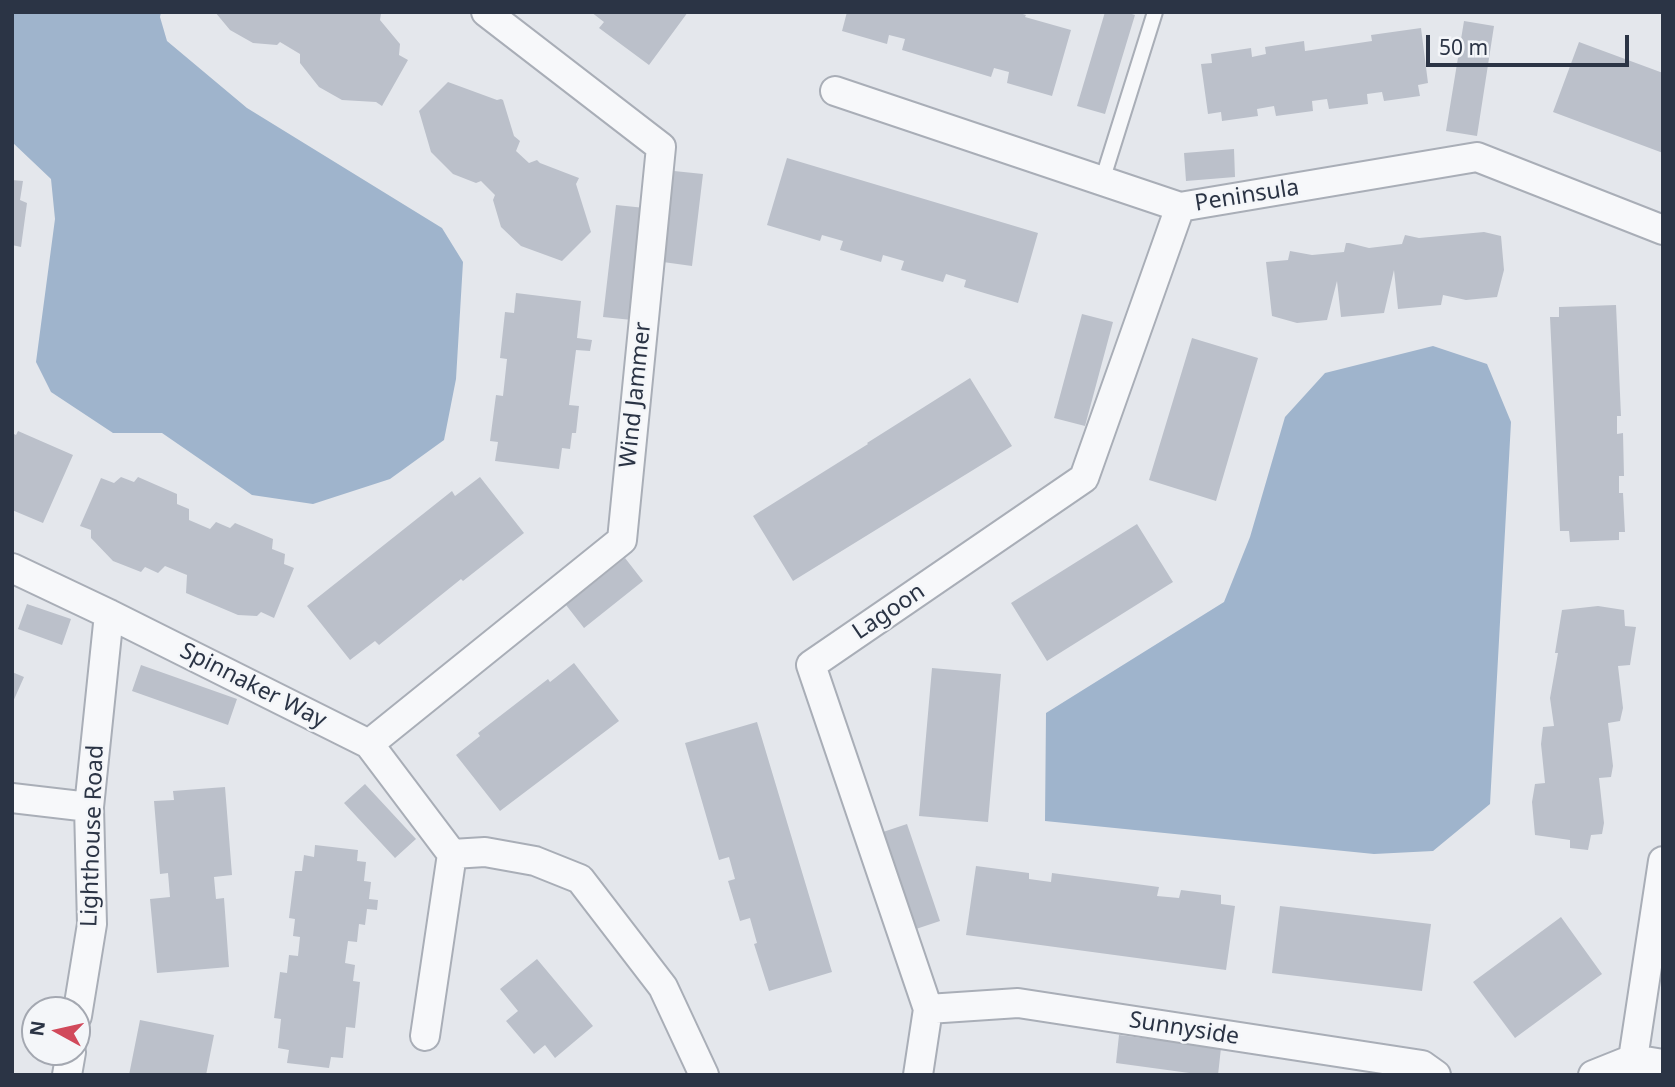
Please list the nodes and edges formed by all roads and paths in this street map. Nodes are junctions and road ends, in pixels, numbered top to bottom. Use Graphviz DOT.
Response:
graph roads {
  1 [pos="486,12"];
  2 [pos="1156,12"];
  3 [pos="835,91"];
  4 [pos="1102,181"];
  5 [pos="1180,207"];
  6 [pos="1663,230"];
  7 [pos="12,568"];
  8 [pos="109,614"];
  9 [pos="369,744"];
  10 [pos="12,798"];
  11 [pos="89,807"];
  12 [pos="453,854"];
  13 [pos="1663,861"];
  14 [pos="80,996"];
  15 [pos="928,1009"];
  16 [pos="425,1036"];
  17 [pos="1633,1059"];
  18 [pos="1663,1064"];
  19 [pos="704,1075"];
  20 [pos="918,1075"];
  21 [pos="1436,1075"];
  22 [pos="1593,1075"];
  1 -- 9 [label="street, Wind Jammer"];
  2 -- 4 [label="lane"];
  3 -- 4 [label="street, Peninsula"];
  4 -- 5 [label="street, Peninsula"];
  5 -- 6 [label="street, Peninsula"];
  5 -- 15 [label="street, Lagoon"];
  7 -- 8 [label="street, Spinnaker Way"];
  8 -- 9 [label="street, Spinnaker Way"];
  8 -- 11 [label="street, Lighthouse Road"];
  9 -- 12 [label="street, Spinnaker Way"];
  10 -- 11 [label="street"];
  11 -- 14 [label="street, Lighthouse Road"];
  12 -- 16 [label="street"];
  12 -- 19 [label="street"];
  13 -- 17 [label="street"];
  15 -- 20 [label="street, Lagoon"];
  15 -- 21 [label="street, Sunnyside"];
  17 -- 18 [label="street"];
  17 -- 22 [label="street"];
}
